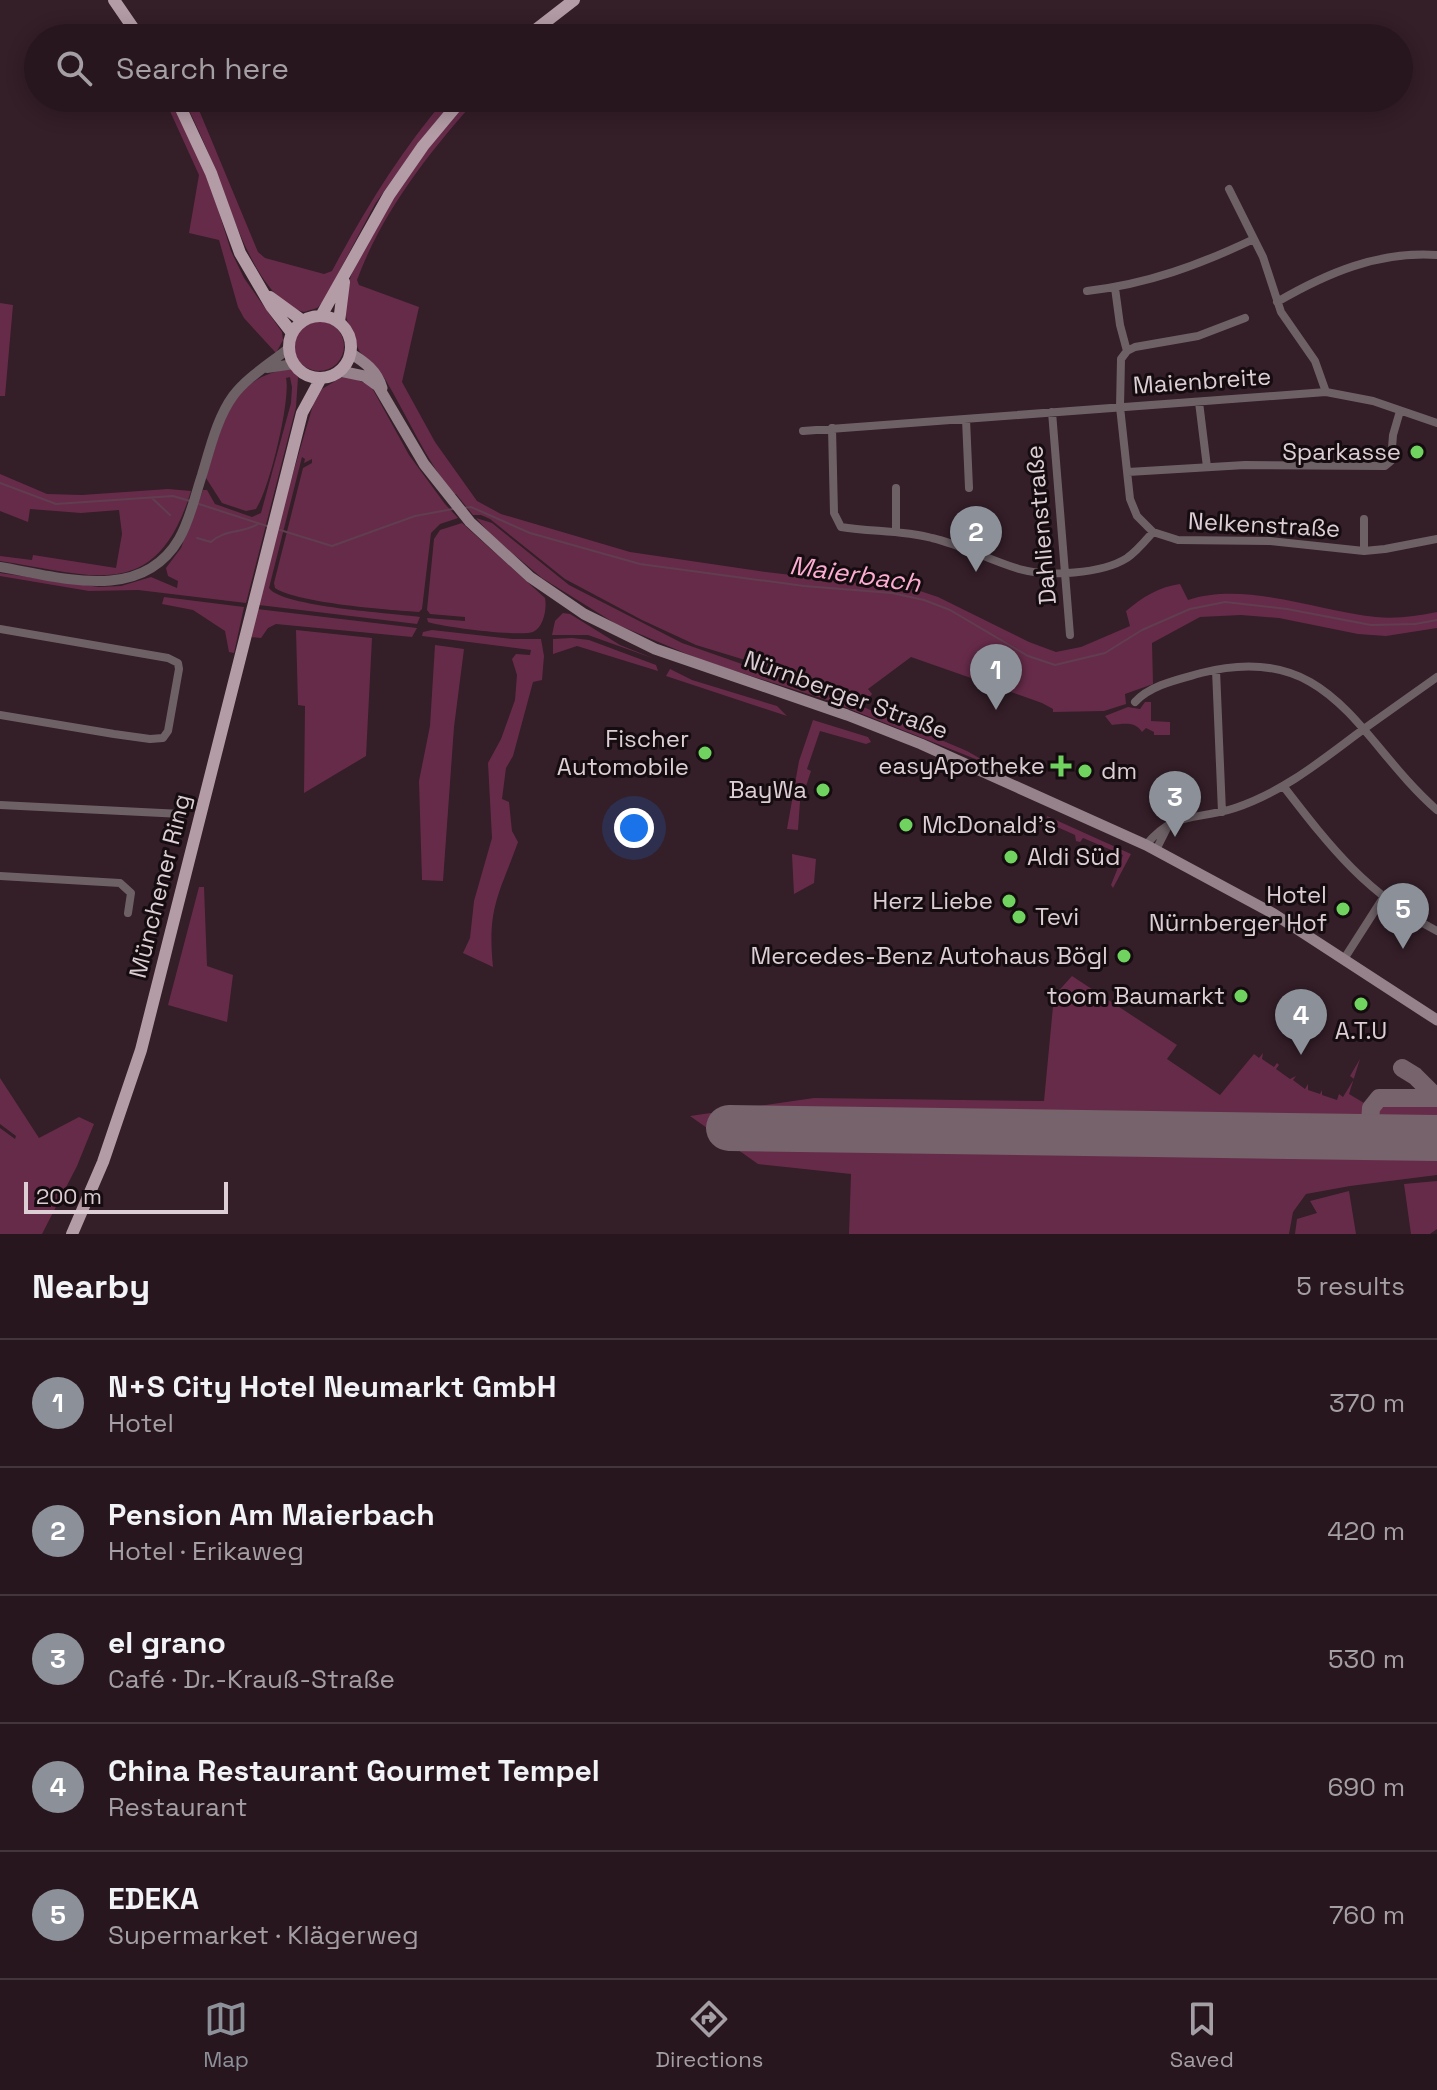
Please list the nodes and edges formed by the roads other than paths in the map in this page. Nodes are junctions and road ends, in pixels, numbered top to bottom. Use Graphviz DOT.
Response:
graph roads {
  1 [pos="114,0"];
  2 [pos="574,0"];
  3 [pos="130,24"];
  4 [pos="543,24"];
  5 [pos="183,112"];
  6 [pos="452,112"];
  7 [pos="1229,189"];
  8 [pos="1254,239"];
  9 [pos="1437,255"];
  10 [pos="348,271"];
  11 [pos="1115,288"];
  12 [pos="261,289"];
  13 [pos="1087,291"];
  14 [pos="1277,302"];
  15 [pos="321,316"];
  16 [pos="1245,318"];
  17 [pos="303,321"];
  18 [pos="339,322"];
  19 [pos="292,333"];
  20 [pos="289,348"];
  21 [pos="1127,351"];
  22 [pos="350,353"];
  23 [pos="265,368"];
  24 [pos="298,368"];
  25 [pos="340,371"];
  26 [pos="321,378"];
  27 [pos="1326,392"];
  28 [pos="383,393"];
  29 [pos="1199,402"];
  30 [pos="1120,407"];
  31 [pos="1400,411"];
  32 [pos="1052,412"];
  33 [pos="302,413"];
  34 [pos="966,419"];
  35 [pos="1437,423"];
  36 [pos="832,428"];
  37 [pos="803,431"];
  38 [pos="1207,467"];
  39 [pos="1128,472"];
  40 [pos="896,488"];
  41 [pos="969,488"];
  42 [pos="1364,519"];
  43 [pos="896,531"];
  44 [pos="1153,532"];
  45 [pos="1437,539"];
  46 [pos="1364,551"];
  47 [pos="0,567"];
  48 [pos="1065,572"];
  49 [pos="0,629"];
  50 [pos="1070,635"];
  51 [pos="1216,670"];
  52 [pos="1433,680"];
  53 [pos="1437,692"];
  54 [pos="1135,702"];
  55 [pos="0,715"];
  56 [pos="1365,728"];
  57 [pos="1284,787"];
  58 [pos="0,805"];
  59 [pos="1437,810"];
  60 [pos="1222,812"];
  61 [pos="182,814"];
  62 [pos="1151,847"];
  63 [pos="0,876"];
  64 [pos="1383,898"];
  65 [pos="128,913"];
  66 [pos="1437,931"];
  67 [pos="1344,959"];
  68 [pos="1437,1020"];
  69 [pos="72,1234"];
  1 -- 3 [label="main road"];
  2 -- 4 [label="main road"];
  5 -- 12 [label="main road"];
  6 -- 10 [label="main road"];
  7 -- 8 [label="street"];
  8 -- 11 [label="street"];
  8 -- 14 [label="street"];
  9 -- 14 [label="street"];
  10 -- 15 [label="main road"];
  10 -- 18 [label="main road"];
  11 -- 13 [label="street"];
  11 -- 21 [label="street"];
  12 -- 17 [label="main road"];
  12 -- 19 [label="main road"];
  14 -- 27 [label="street"];
  15 -- 17 [label="main road"];
  15 -- 18 [label="main road"];
  16 -- 21 [label="street"];
  17 -- 19 [label="main road"];
  18 -- 22 [label="main road"];
  19 -- 20 [label="main road"];
  20 -- 23 [label="street"];
  20 -- 24 [label="main road"];
  21 -- 30 [label="street, Nelkenstraße"];
  22 -- 25 [label="main road"];
  22 -- 28 [label="main road, Nürnberger Straße"];
  23 -- 24 [label="street"];
  23 -- 47 [label="street"];
  24 -- 26 [label="main road"];
  24 -- 33 [label="main road"];
  25 -- 26 [label="main road"];
  25 -- 28 [label="main road, Nürnberger Straße"];
  26 -- 33 [label="main road"];
  27 -- 29 [label="street, Maienbreite"];
  27 -- 31 [label="street, Maienbreite"];
  28 -- 62 [label="main road, Nürnberger Straße"];
  29 -- 30 [label="street, Maienbreite"];
  29 -- 38 [label="street"];
  30 -- 32 [label="street, Maienbreite"];
  30 -- 39 [label="street, Nelkenstraße"];
  31 -- 35 [label="street, Maienbreite"];
  31 -- 38 [label="street"];
  32 -- 34 [label="street, Maienbreite"];
  32 -- 48 [label="street, Dahlienstraße"];
  33 -- 69 [label="main road, Münchener Ring"];
  34 -- 36 [label="street, Maienbreite"];
  34 -- 41 [label="street"];
  36 -- 37 [label="street, Maienbreite"];
  36 -- 43 [label="street"];
  38 -- 39 [label="street"];
  39 -- 44 [label="street, Nelkenstraße"];
  40 -- 43 [label="street"];
  42 -- 46 [label="street, Nelkenstraße"];
  43 -- 48 [label="street"];
  44 -- 46 [label="street, Nelkenstraße"];
  44 -- 48 [label="street"];
  45 -- 46 [label="street, Nelkenstraße"];
  48 -- 50 [label="street, Dahlienstraße"];
  49 -- 55 [label="street"];
  51 -- 54 [label="street"];
  51 -- 56 [label="street"];
  51 -- 60 [label="street"];
  52 -- 53 [label="street"];
  52 -- 56 [label="street"];
  56 -- 57 [label="street"];
  56 -- 59 [label="street"];
  57 -- 60 [label="street"];
  57 -- 64 [label="street"];
  58 -- 61 [label="street"];
  60 -- 62 [label="street"];
  62 -- 67 [label="main road, Nürnberger Straße"];
  63 -- 65 [label="street"];
  64 -- 66 [label="street"];
  64 -- 67 [label="street"];
  67 -- 68 [label="main road, Nürnberger Straße"];
}
